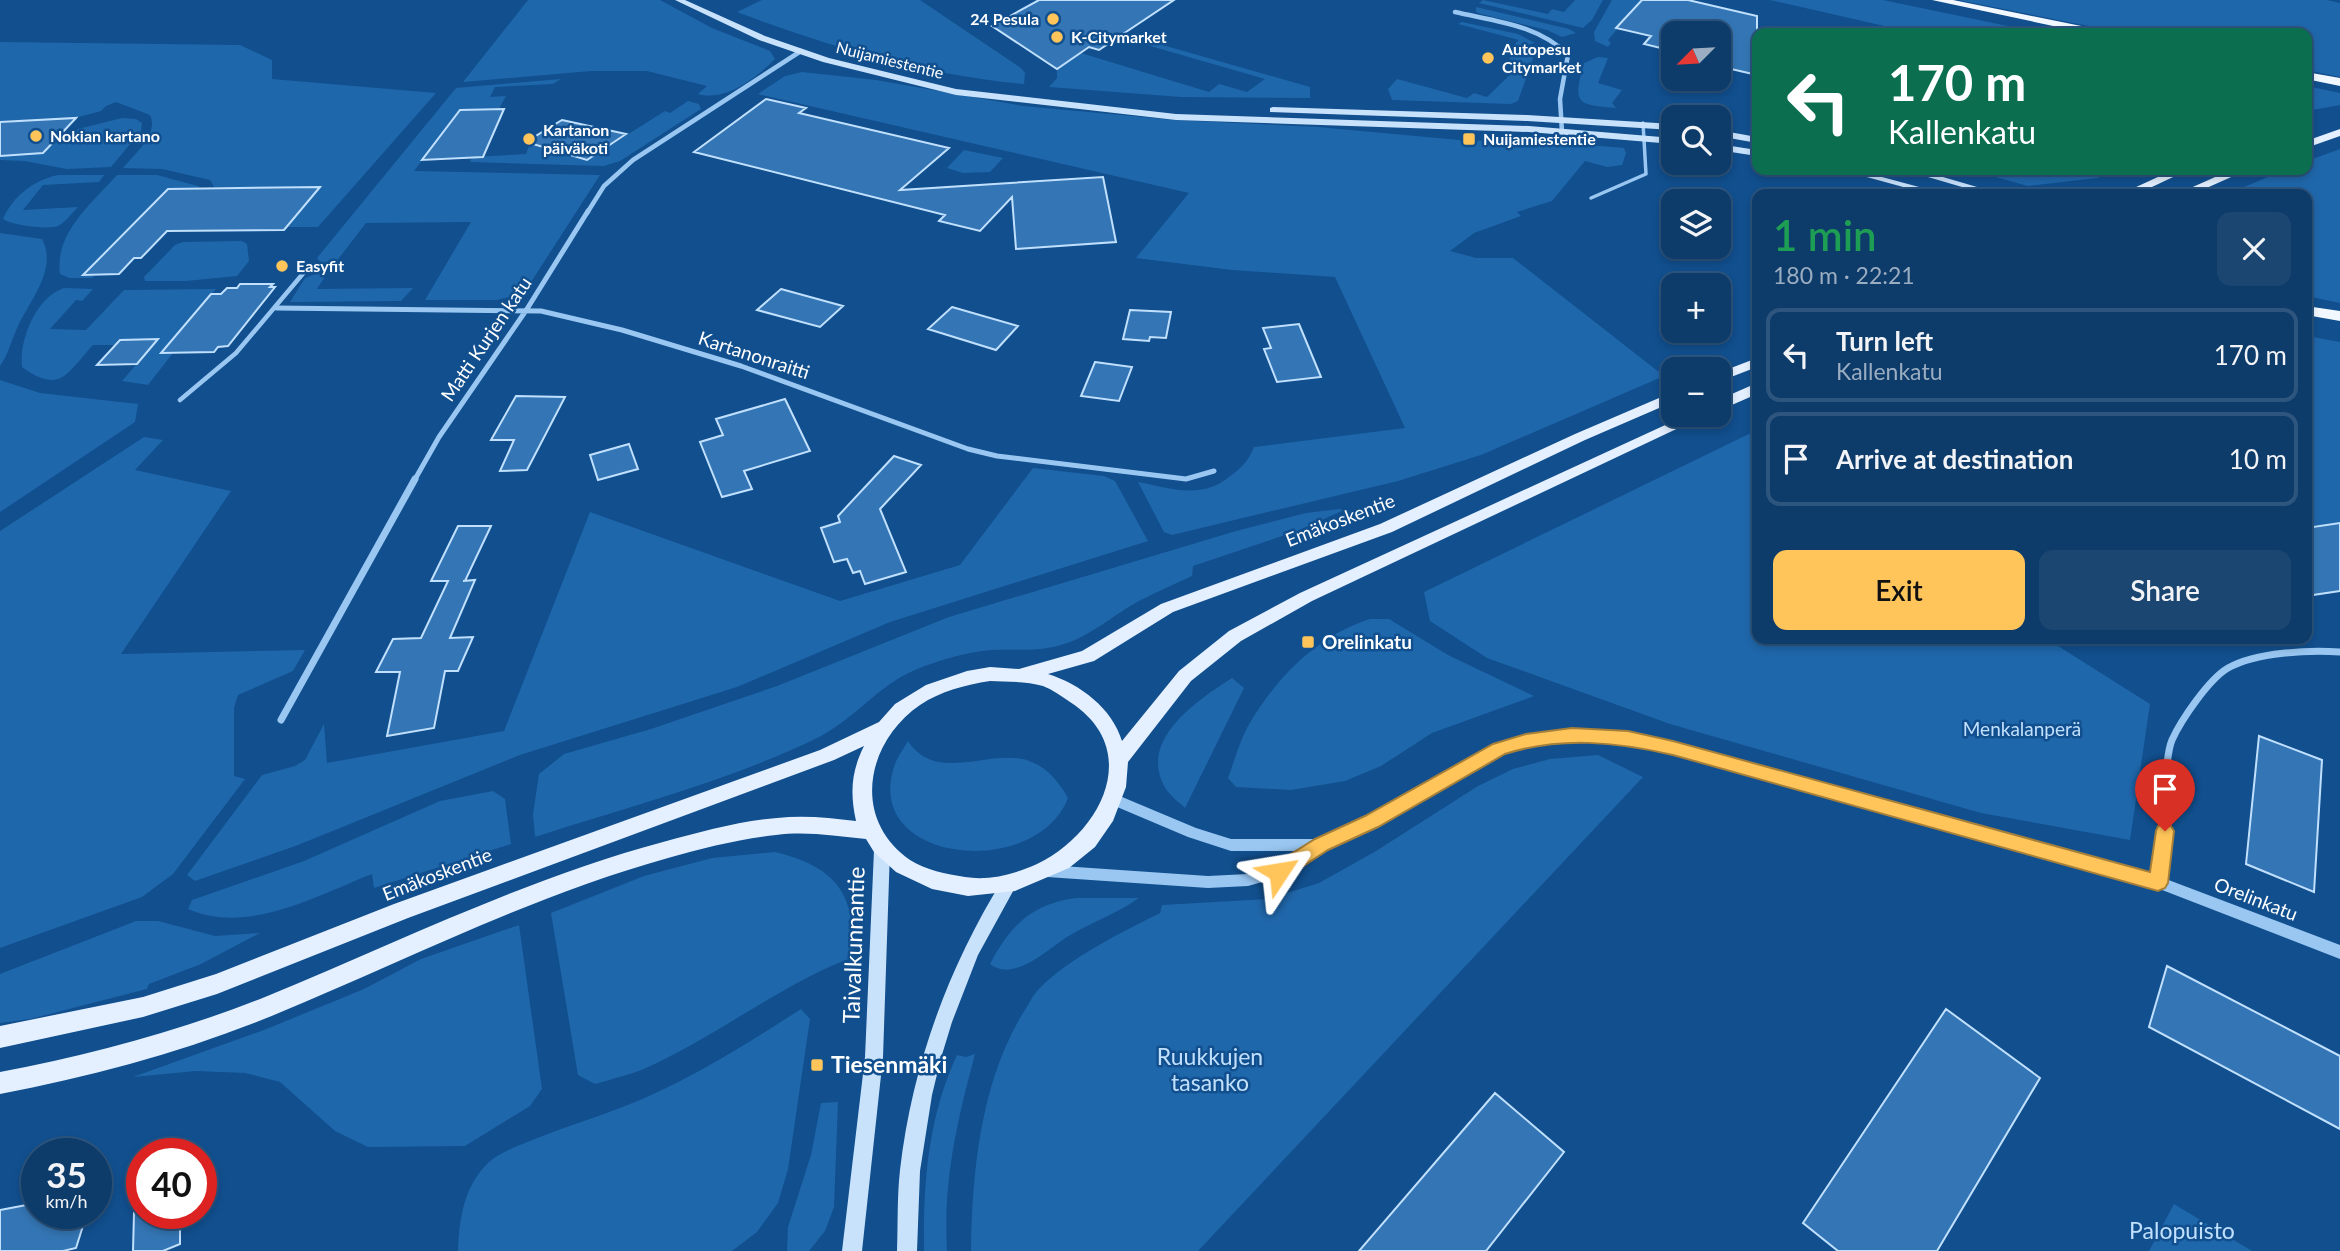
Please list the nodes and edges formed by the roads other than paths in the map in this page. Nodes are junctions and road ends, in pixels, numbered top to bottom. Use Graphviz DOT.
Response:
graph roads {
  1 [pos="679,0"];
  2 [pos="1937,0"];
  3 [pos="1455,12"];
  4 [pos="2076,28"];
  5 [pos="801,51"];
  6 [pos="2312,76"];
  7 [pos="2337,82"];
  8 [pos="1103,109"];
  9 [pos="1560,119"];
  10 [pos="1643,123"];
  11 [pos="1661,125"];
  12 [pos="2340,130"];
  13 [pos="1562,132"];
  14 [pos="2312,134"];
  15 [pos="1731,135"];
  16 [pos="1643,138"];
  17 [pos="1752,139"];
  18 [pos="1661,140"];
  19 [pos="2312,142"];
  20 [pos="1731,149"];
  21 [pos="1752,152"];
  22 [pos="1866,175"];
  23 [pos="1927,175"];
  24 [pos="2171,175"];
  25 [pos="2229,175"];
  26 [pos="1920,189"];
  27 [pos="1978,189"];
  28 [pos="2138,189"];
  29 [pos="2195,189"];
  30 [pos="1591,198"];
  31 [pos="306,270"];
  32 [pos="276,308"];
  33 [pos="527,309"];
  34 [pos="2312,311"];
  35 [pos="2340,316"];
  36 [pos="1752,364"];
  37 [pos="1731,373"];
  38 [pos="1752,390"];
  39 [pos="180,400"];
  40 [pos="1731,400"];
  41 [pos="1661,402"];
  42 [pos="1673,427"];
  43 [pos="1214,471"];
  44 [pos="2340,652"];
  45 [pos="1021,675"];
  46 [pos="281,720"];
  47 [pos="883,728"];
  48 [pos="1119,759"];
  49 [pos="1115,800"];
  50 [pos="869,831"];
  51 [pos="1322,845"];
  52 [pos="882,850"];
  53 [pos="1047,872"];
  54 [pos="2158,883"];
  55 [pos="1009,884"];
  56 [pos="2340,952"];
  57 [pos="0,1037"];
  58 [pos="0,1083"];
  59 [pos="852,1251"];
  60 [pos="907,1251"];
  1 -- 5 [label="main road, Nuijamiestentie"];
  2 -- 4 [label="highway"];
  3 -- 9 [label="street"];
  5 -- 8 [label="main road, Nuijamiestentie"];
  5 -- 33 [label="street, Matti Kurjen katu"];
  6 -- 7 [label="highway"];
  8 -- 9 [label="main road, Nuijamiestentie"];
  8 -- 13 [label="main road, Nuijamiestentie"];
  9 -- 10 [label="main road, Nuijamiestentie"];
  9 -- 13 [label="street"];
  10 -- 11 [label="main road, Nuijamiestentie"];
  10 -- 16 [label="lane"];
  12 -- 14 [label="main road"];
  12 -- 19 [label="main road"];
  13 -- 16 [label="main road, Nuijamiestentie"];
  15 -- 17 [label="main road"];
  16 -- 18 [label="main road, Nuijamiestentie"];
  16 -- 30 [label="lane"];
  20 -- 21 [label="main road"];
  22 -- 26 [label="main road"];
  23 -- 27 [label="main road"];
  24 -- 28 [label="main road"];
  25 -- 29 [label="main road"];
  31 -- 32 [label="lane"];
  32 -- 33 [label="street, Kartanonraitti"];
  32 -- 39 [label="lane"];
  33 -- 43 [label="street, Kartanonraitti"];
  33 -- 46 [label="street, Matti Kurjen katu"];
  34 -- 35 [label="highway"];
  36 -- 37 [label="main road"];
  38 -- 40 [label="main road"];
  41 -- 45 [label="main road, Emäkoskentie"];
  42 -- 48 [label="main road"];
  44 -- 54 [label="street"];
  45 -- 47 [label="main road"];
  45 -- 48 [label="main road"];
  47 -- 50 [label="main road"];
  47 -- 57 [label="main road, Emäkoskentie"];
  48 -- 49 [label="main road"];
  49 -- 51 [label="street, Orelinkatu"];
  49 -- 53 [label="main road"];
  50 -- 52 [label="main road"];
  50 -- 58 [label="main road"];
  51 -- 53 [label="street, Orelinkatu"];
  51 -- 54 [label="street, Orelinkatu"];
  52 -- 55 [label="main road"];
  52 -- 59 [label="main road, Taivalkunnantie"];
  53 -- 55 [label="main road"];
  54 -- 56 [label="street, Orelinkatu"];
  55 -- 60 [label="main road"];
}
